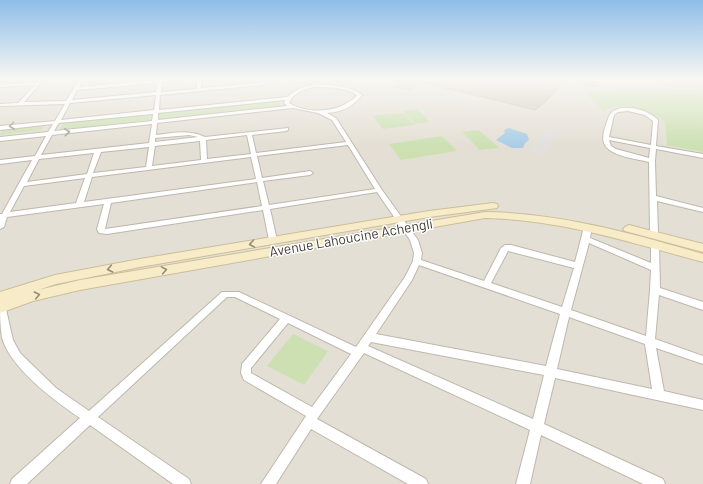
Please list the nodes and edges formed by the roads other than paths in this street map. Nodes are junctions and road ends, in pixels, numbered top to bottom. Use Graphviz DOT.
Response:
graph roads {
  1 [pos="22,102"];
  2 [pos="67,102"];
  3 [pos="72,102"];
  4 [pos="158,102"];
  5 [pos="252,102"];
  6 [pos="287,102"];
  7 [pos="353,102"];
  8 [pos="0,105"];
  9 [pos="19,105"];
  10 [pos="292,107"];
  11 [pos="342,110"];
  12 [pos="157,111"];
  13 [pos="320,112"];
  14 [pos="334,118"];
  15 [pos="58,121"];
  16 [pos="155,122"];
  17 [pos="0,128"];
  18 [pos="286,129"];
  19 [pos="52,133"];
  20 [pos="248,134"];
  21 [pos="153,137"];
  22 [pos="203,138"];
  23 [pos="606,138"];
  24 [pos="0,139"];
  25 [pos="350,143"];
  26 [pos="153,144"];
  27 [pos="653,146"];
  28 [pos="98,151"];
  29 [pos="253,155"];
  30 [pos="703,156"];
  31 [pos="37,158"];
  32 [pos="204,161"];
  33 [pos="652,161"];
  34 [pos="0,162"];
  35 [pos="149,168"];
  36 [pos="310,173"];
  37 [pos="90,176"];
  38 [pos="260,180"];
  39 [pos="23,184"];
  40 [pos="379,190"];
  41 [pos="654,198"];
  42 [pos="108,201"];
  43 [pos="79,205"];
  44 [pos="265,208"];
  45 [pos="703,210"];
  46 [pos="2,216"];
  47 [pos="401,224"];
  48 [pos="588,226"];
  49 [pos="0,227"];
  50 [pos="586,239"];
  51 [pos="273,240"];
  52 [pos="654,240"];
  53 [pos="703,248"];
  54 [pos="703,258"];
  55 [pos="417,261"];
  56 [pos="578,266"];
  57 [pos="655,268"];
  58 [pos="486,285"];
  59 [pos="655,290"];
  60 [pos="0,297"];
  61 [pos="703,306"];
  62 [pos="0,307"];
  63 [pos="565,312"];
  64 [pos="287,318"];
  65 [pos="369,337"];
  66 [pos="650,342"];
  67 [pos="359,350"];
  68 [pos="703,360"];
  69 [pos="551,372"];
  70 [pos="659,396"];
  71 [pos="703,405"];
  72 [pos="89,417"];
  73 [pos="311,418"];
  74 [pos="537,426"];
  75 [pos="653,483"];
  76 [pos="17,484"];
  77 [pos="184,484"];
  78 [pos="268,484"];
  79 [pos="421,484"];
  80 [pos="523,484"];
  1 -- 9 [label="street"];
  2 -- 3 [label="street"];
  2 -- 9 [label="street"];
  2 -- 15 [label="street"];
  4 -- 12 [label="street"];
  5 -- 12 [label="street"];
  6 -- 10 [label="street"];
  7 -- 11 [label="street"];
  8 -- 9 [label="street"];
  10 -- 13 [label="street"];
  10 -- 16 [label="street"];
  11 -- 13 [label="street"];
  11 -- 14 [label="street"];
  12 -- 15 [label="street"];
  12 -- 16 [label="street"];
  13 -- 14 [label="street"];
  14 -- 25 [label="street"];
  15 -- 17 [label="street, one-way"];
  15 -- 19 [label="street"];
  19 -- 16 [label="street, one-way"];
  16 -- 21 [label="street"];
  18 -- 20 [label="street"];
  19 -- 24 [label="street"];
  19 -- 31 [label="street"];
  20 -- 22 [label="street"];
  20 -- 29 [label="street"];
  21 -- 22 [label="street"];
  21 -- 26 [label="street"];
  22 -- 26 [label="street"];
  22 -- 32 [label="street"];
  23 -- 27 [label="street"];
  23 -- 27 [label="street"];
  23 -- 33 [label="street"];
  25 -- 29 [label="street"];
  25 -- 40 [label="street"];
  26 -- 28 [label="street"];
  26 -- 35 [label="street"];
  27 -- 30 [label="street"];
  27 -- 33 [label="street"];
  28 -- 31 [label="street"];
  28 -- 37 [label="street"];
  29 -- 32 [label="street"];
  29 -- 38 [label="street"];
  31 -- 34 [label="street"];
  31 -- 39 [label="street"];
  32 -- 35 [label="street"];
  33 -- 41 [label="street"];
  35 -- 37 [label="street"];
  36 -- 38 [label="street"];
  37 -- 39 [label="street"];
  37 -- 43 [label="street"];
  38 -- 42 [label="street"];
  38 -- 44 [label="street"];
  39 -- 46 [label="street"];
  40 -- 44 [label="street"];
  40 -- 47 [label="street"];
  41 -- 45 [label="street"];
  41 -- 52 [label="street"];
  42 -- 43 [label="street"];
  42 -- 44 [label="street"];
  43 -- 46 [label="street"];
  44 -- 51 [label="street"];
  46 -- 49 [label="street"];
  47 -- 48 [label="street, Avenue Lahoucine Achengli"];
  47 -- 51 [label="street, Avenue Lahoucine Achengli"];
  47 -- 52 [label="street, Avenue Lahoucine Achengli"];
  47 -- 55 [label="street"];
  62 -- 47 [label="street, Avenue Lahoucine Achengli, one-way"];
  48 -- 50 [label="street"];
  48 -- 52 [label="street, Avenue Lahoucine Achengli"];
  50 -- 56 [label="street"];
  50 -- 57 [label="street"];
  51 -- 60 [label="street, Avenue Lahoucine Achengli, one-way"];
  52 -- 53 [label="street, Avenue Lahoucine Achengli"];
  52 -- 54 [label="street, Avenue Lahoucine Achengli"];
  52 -- 57 [label="street"];
  55 -- 58 [label="street"];
  55 -- 65 [label="street"];
  56 -- 58 [label="street"];
  56 -- 63 [label="street"];
  57 -- 59 [label="street"];
  58 -- 63 [label="street"];
  59 -- 61 [label="street"];
  59 -- 66 [label="street"];
  62 -- 72 [label="street"];
  63 -- 66 [label="street"];
  63 -- 69 [label="street"];
  64 -- 67 [label="street"];
  64 -- 72 [label="street"];
  64 -- 73 [label="street"];
  65 -- 67 [label="street"];
  65 -- 69 [label="street"];
  66 -- 68 [label="street"];
  66 -- 70 [label="street"];
  67 -- 73 [label="street"];
  67 -- 74 [label="street"];
  69 -- 70 [label="street"];
  69 -- 74 [label="street"];
  70 -- 71 [label="street"];
  72 -- 76 [label="street"];
  72 -- 77 [label="street"];
  73 -- 78 [label="street"];
  73 -- 79 [label="street"];
  74 -- 75 [label="street"];
  74 -- 80 [label="street"];
}
